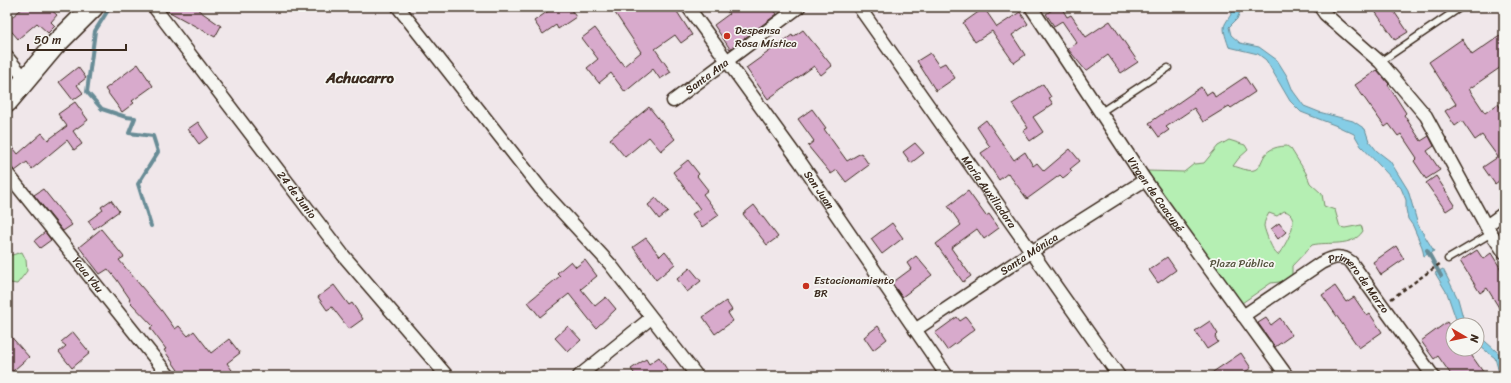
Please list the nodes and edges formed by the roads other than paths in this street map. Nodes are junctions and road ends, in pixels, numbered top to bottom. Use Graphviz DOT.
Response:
graph roads {
  1 [pos="93,7"];
  2 [pos="154,7"];
  3 [pos="398,7"];
  4 [pos="688,7"];
  5 [pos="799,7"];
  6 [pos="859,7"];
  7 [pos="1031,7"];
  8 [pos="1320,7"];
  9 [pos="1461,7"];
  10 [pos="7,57"];
  11 [pos="727,62"];
  12 [pos="1380,62"];
  13 [pos="1168,68"];
  14 [pos="26,80"];
  15 [pos="673,100"];
  16 [pos="7,102"];
  17 [pos="1101,112"];
  18 [pos="7,173"];
  19 [pos="1145,180"];
  20 [pos="1504,213"];
  21 [pos="1489,230"];
  22 [pos="1031,252"];
  23 [pos="1504,252"];
  24 [pos="1448,259"];
  25 [pos="1243,316"];
  26 [pos="651,318"];
  27 [pos="915,330"];
  28 [pos="169,376"];
  29 [pos="447,376"];
  30 [pos="579,376"];
  31 [pos="697,376"];
  32 [pos="947,376"];
  33 [pos="1119,376"];
  34 [pos="1287,376"];
  35 [pos="1433,376"];
  1 -- 14 [label="main road"];
  2 -- 29 [label="street, 24 de Junio"];
  3 -- 26 [label="street"];
  4 -- 11 [label="street, San Juan"];
  5 -- 11 [label="street, Santa Ana"];
  6 -- 22 [label="street, María Auxiliadora"];
  7 -- 17 [label="street, Virgen de Caacupé"];
  8 -- 12 [label="street"];
  9 -- 12 [label="lane"];
  10 -- 14 [label="street"];
  11 -- 15 [label="street, Santa Ana"];
  11 -- 27 [label="street, San Juan"];
  12 -- 21 [label="street"];
  13 -- 17 [label="lane"];
  14 -- 16 [label="main road"];
  17 -- 19 [label="street, Virgen de Caacupé"];
  18 -- 28 [label="street, Ycua Ybu"];
  19 -- 22 [label="street, Santa Mónica"];
  19 -- 25 [label="street, Virgen de Caacupé"];
  20 -- 21 [label="street"];
  21 -- 23 [label="street"];
  21 -- 24 [label="lane"];
  22 -- 27 [label="street, Santa Mónica"];
  22 -- 33 [label="street, María Auxiliadora"];
  25 -- 34 [label="street, Virgen de Caacupé"];
  25 -- 35 [label="street, Primero de Marzo"];
  26 -- 30 [label="street"];
  26 -- 31 [label="street"];
  27 -- 32 [label="street, San Juan"];
}
